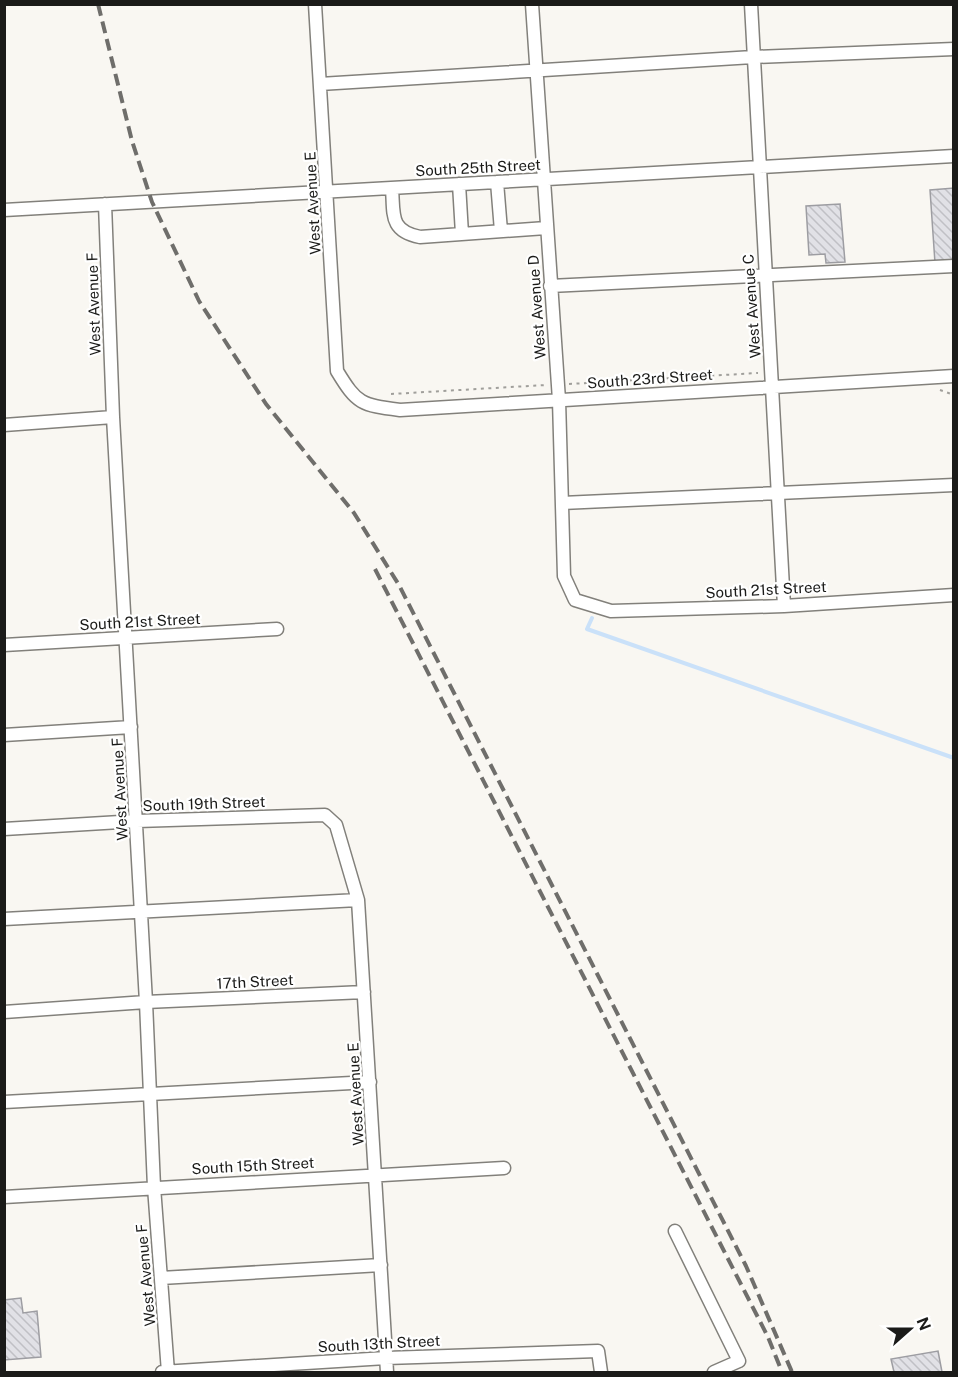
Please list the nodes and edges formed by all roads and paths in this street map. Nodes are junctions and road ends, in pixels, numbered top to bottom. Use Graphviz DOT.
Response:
graph roads {
  1 [pos="315,4"];
  2 [pos="532,4"];
  3 [pos="751,4"];
  4 [pos="954,49"];
  5 [pos="753,57"];
  6 [pos="536,71"];
  7 [pos="320,84"];
  8 [pos="954,156"];
  9 [pos="758,167"];
  10 [pos="543,179"];
  11 [pos="497,182"];
  12 [pos="459,184"];
  13 [pos="392,188"];
  14 [pos="328,191"];
  15 [pos="105,204"];
  16 [pos="4,210"];
  17 [pos="546,228"];
  18 [pos="501,231"];
  19 [pos="462,234"];
  20 [pos="954,266"];
  21 [pos="765,278"];
  22 [pos="550,286"];
  23 [pos="763,373"];
  24 [pos="954,376"];
  25 [pos="563,384"];
  26 [pos="546,385"];
  27 [pos="772,386"];
  28 [pos="391,394"];
  29 [pos="352,396"];
  30 [pos="559,400"];
  31 [pos="113,417"];
  32 [pos="4,425"];
  33 [pos="954,485"];
  34 [pos="778,494"];
  35 [pos="562,503"];
  36 [pos="954,595"];
  37 [pos="580,602"];
  38 [pos="784,606"];
  39 [pos="278,629"];
  40 [pos="126,637"];
  41 [pos="4,645"];
  42 [pos="131,727"];
  43 [pos="4,735"];
  44 [pos="332,819"];
  45 [pos="136,820"];
  46 [pos="4,829"];
  47 [pos="358,900"];
  48 [pos="141,912"];
  49 [pos="4,919"];
  50 [pos="364,992"];
  51 [pos="146,1002"];
  52 [pos="4,1012"];
  53 [pos="370,1082"];
  54 [pos="150,1094"];
  55 [pos="4,1102"];
  56 [pos="504,1168"];
  57 [pos="376,1175"];
  58 [pos="154,1187"];
  59 [pos="4,1197"];
  60 [pos="675,1231"];
  61 [pos="381,1265"];
  62 [pos="161,1278"];
  63 [pos="386,1358"];
  64 [pos="162,1372"];
  65 [pos="168,1372"];
  66 [pos="387,1372"];
  67 [pos="601,1372"];
  68 [pos="714,1372"];
  1 -- 7 [label="street, West Avenue E"];
  2 -- 6 [label="street, West Avenue D"];
  3 -- 5 [label="street, West Avenue C"];
  4 -- 5 [label="street"];
  5 -- 6 [label="street"];
  5 -- 9 [label="street, West Avenue C"];
  6 -- 7 [label="street"];
  6 -- 10 [label="street, West Avenue D"];
  7 -- 14 [label="street, West Avenue E"];
  8 -- 9 [label="street, South 25th Street"];
  9 -- 10 [label="street, South 25th Street"];
  9 -- 21 [label="street, West Avenue C"];
  10 -- 11 [label="street, South 25th Street"];
  10 -- 17 [label="street, West Avenue D"];
  11 -- 12 [label="street, South 25th Street"];
  11 -- 18 [label="street"];
  12 -- 13 [label="street, South 25th Street"];
  12 -- 19 [label="street"];
  13 -- 14 [label="street, South 25th Street"];
  13 -- 19 [label="street"];
  14 -- 15 [label="street, South 25th Street"];
  14 -- 29 [label="street, West Avenue E"];
  15 -- 16 [label="street, South 25th Street"];
  15 -- 31 [label="street, West Avenue F"];
  17 -- 18 [label="street"];
  17 -- 22 [label="street, West Avenue D"];
  18 -- 19 [label="street"];
  20 -- 21 [label="street"];
  21 -- 22 [label="street"];
  21 -- 27 [label="street, West Avenue C"];
  22 -- 30 [label="street, West Avenue D"];
  23 -- 25 [label="path"];
  24 -- 27 [label="street, South 23rd Street"];
  26 -- 28 [label="path"];
  27 -- 30 [label="street, South 23rd Street"];
  27 -- 34 [label="street, West Avenue C"];
  29 -- 30 [label="street, South 23rd Street"];
  30 -- 35 [label="street, West Avenue D"];
  31 -- 32 [label="street"];
  31 -- 40 [label="street, West Avenue F"];
  33 -- 34 [label="street"];
  34 -- 35 [label="street"];
  34 -- 38 [label="street, West Avenue C"];
  35 -- 37 [label="street, West Avenue D"];
  36 -- 38 [label="street, South 21st Street"];
  37 -- 38 [label="street, South 21st Street"];
  39 -- 40 [label="street, South 21st Street"];
  40 -- 41 [label="street, South 21st Street"];
  40 -- 42 [label="street, West Avenue F"];
  42 -- 43 [label="street"];
  42 -- 45 [label="street, West Avenue F"];
  44 -- 45 [label="street, South 19th Street"];
  44 -- 47 [label="street, West Avenue E"];
  45 -- 46 [label="street, South 19th Street"];
  45 -- 48 [label="street, West Avenue F"];
  47 -- 48 [label="street"];
  47 -- 50 [label="street, West Avenue E"];
  48 -- 49 [label="street"];
  48 -- 51 [label="street, West Avenue F"];
  50 -- 51 [label="street, 17th Street"];
  50 -- 53 [label="street, West Avenue E"];
  51 -- 52 [label="street, 17th Street"];
  51 -- 54 [label="street, West Avenue F"];
  53 -- 54 [label="street"];
  53 -- 57 [label="street, West Avenue E"];
  54 -- 55 [label="street"];
  54 -- 58 [label="street, West Avenue F"];
  56 -- 57 [label="street, South 15th Street"];
  57 -- 58 [label="street, South 15th Street"];
  57 -- 61 [label="street, West Avenue E"];
  58 -- 59 [label="street, South 15th Street"];
  58 -- 62 [label="street, West Avenue F"];
  60 -- 68 [label="street"];
  61 -- 62 [label="street"];
  61 -- 63 [label="street, West Avenue E"];
  62 -- 65 [label="street, West Avenue F"];
  63 -- 65 [label="street, South 13th Street"];
  63 -- 66 [label="street, West Avenue E"];
  63 -- 67 [label="street, South 13th Street"];
  64 -- 65 [label="street, South 13th Street"];
}
